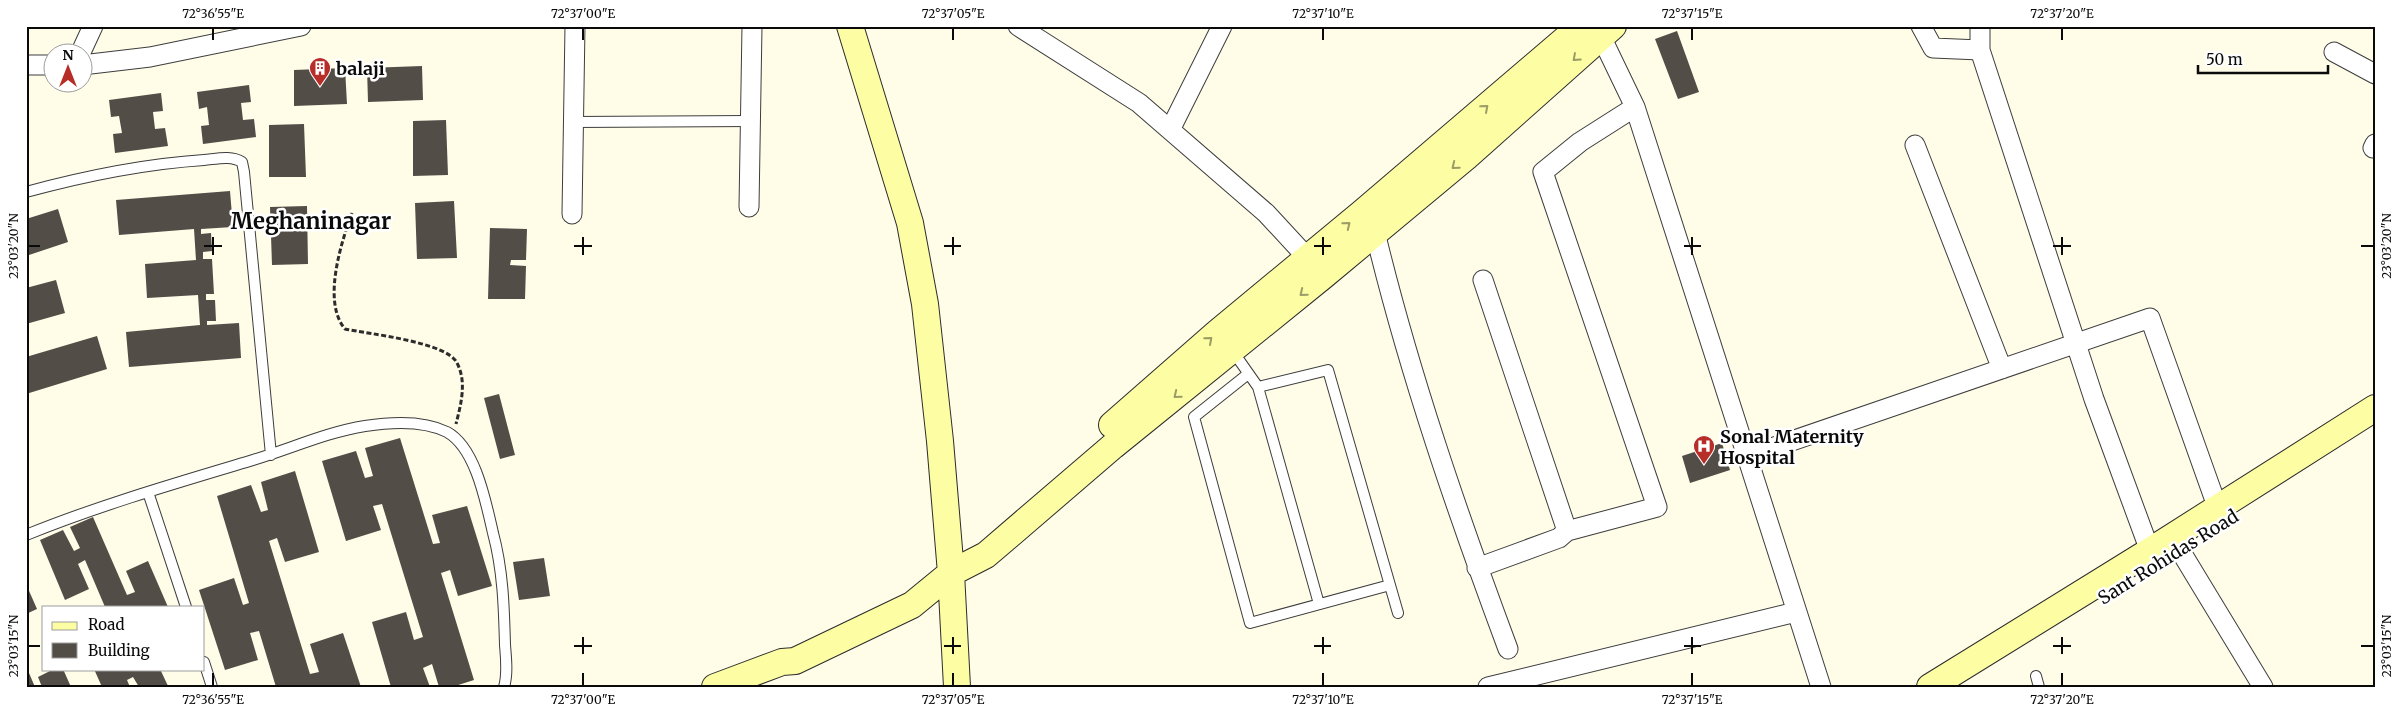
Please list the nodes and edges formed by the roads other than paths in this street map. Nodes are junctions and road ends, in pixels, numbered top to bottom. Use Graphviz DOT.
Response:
graph roads {
  1 [pos="94,26"];
  2 [pos="301,26"];
  3 [pos="575,26"];
  4 [pos="752,26"];
  5 [pos="841,26"];
  6 [pos="850,26"];
  7 [pos="1018,26"];
  8 [pos="1222,26"];
  9 [pos="1920,26"];
  10 [pos="1980,26"];
  11 [pos="1598,28"];
  12 [pos="86,42"];
  13 [pos="1980,50"];
  14 [pos="2334,52"];
  15 [pos="92,64"];
  16 [pos="26,65"];
  17 [pos="42,65"];
  18 [pos="2375,74"];
  19 [pos="1635,107"];
  20 [pos="574,122"];
  21 [pos="751,122"];
  22 [pos="1170,130"];
  23 [pos="1915,145"];
  24 [pos="26,192"];
  25 [pos="749,207"];
  26 [pos="572,214"];
  27 [pos="1375,232"];
  28 [pos="1316,266"];
  29 [pos="1483,280"];
  30 [pos="2076,343"];
  31 [pos="1232,350"];
  32 [pos="2002,369"];
  33 [pos="1248,374"];
  34 [pos="1258,387"];
  35 [pos="2375,408"];
  36 [pos="1125,425"];
  37 [pos="2375,425"];
  38 [pos="271,455"];
  39 [pos="1748,456"];
  40 [pos="148,492"];
  41 [pos="2218,509"];
  42 [pos="1567,531"];
  43 [pos="26,535"];
  44 [pos="2176,543"];
  45 [pos="2150,551"];
  46 [pos="1477,568"];
  47 [pos="944,572"];
  48 [pos="1390,585"];
  49 [pos="1319,604"];
  50 [pos="186,606"];
  51 [pos="1796,612"];
  52 [pos="1398,613"];
  53 [pos="1508,649"];
  54 [pos="205,665"];
  55 [pos="2036,676"];
  56 [pos="754,680"];
  57 [pos="212,687"];
  58 [pos="504,687"];
  59 [pos="715,687"];
  60 [pos="940,687"];
  61 [pos="957,687"];
  62 [pos="1488,687"];
  63 [pos="1821,687"];
  64 [pos="1930,687"];
  65 [pos="1960,687"];
  66 [pos="2039,687"];
  67 [pos="2262,687"];
  1 -- 12 [label="street"];
  2 -- 15 [label="street"];
  3 -- 20 [label="street"];
  4 -- 21 [label="street"];
  5 -- 47 [label="street"];
  6 -- 47 [label="street"];
  7 -- 22 [label="street"];
  8 -- 22 [label="street"];
  9 -- 13 [label="street"];
  10 -- 13 [label="street"];
  11 -- 19 [label="street"];
  11 -- 27 [label="street, one-way"];
  28 -- 11 [label="street, one-way"];
  13 -- 30 [label="street"];
  14 -- 18 [label="street"];
  16 -- 17 [label="street"];
  19 -- 39 [label="street"];
  19 -- 42 [label="street"];
  20 -- 21 [label="lane"];
  20 -- 26 [label="street"];
  21 -- 25 [label="street"];
  22 -- 28 [label="street"];
  23 -- 32 [label="street"];
  24 -- 38 [label="lane"];
  27 -- 28 [label="street"];
  27 -- 46 [label="street"];
  28 -- 31 [label="street, one-way"];
  36 -- 28 [label="street, one-way"];
  29 -- 42 [label="street"];
  30 -- 32 [label="street"];
  30 -- 41 [label="street"];
  30 -- 45 [label="street"];
  31 -- 33 [label="lane"];
  31 -- 36 [label="street, one-way"];
  32 -- 39 [label="street"];
  33 -- 34 [label="lane"];
  33 -- 49 [label="lane"];
  34 -- 48 [label="lane"];
  34 -- 49 [label="lane"];
  35 -- 41 [label="street"];
  36 -- 47 [label="street"];
  37 -- 44 [label="street, Sant Rohidas Road"];
  38 -- 40 [label="lane"];
  38 -- 58 [label="lane"];
  39 -- 51 [label="street"];
  40 -- 43 [label="lane"];
  40 -- 50 [label="lane"];
  41 -- 44 [label="street"];
  42 -- 46 [label="street"];
  44 -- 45 [label="street"];
  44 -- 65 [label="street, Sant Rohidas Road"];
  44 -- 67 [label="street"];
  45 -- 64 [label="street"];
  46 -- 53 [label="street"];
  47 -- 56 [label="street"];
  47 -- 60 [label="street"];
  47 -- 61 [label="street"];
  48 -- 49 [label="lane"];
  48 -- 52 [label="lane"];
  51 -- 62 [label="street"];
  51 -- 63 [label="street"];
  54 -- 57 [label="lane"];
  55 -- 66 [label="lane"];
  56 -- 59 [label="street"];
}
